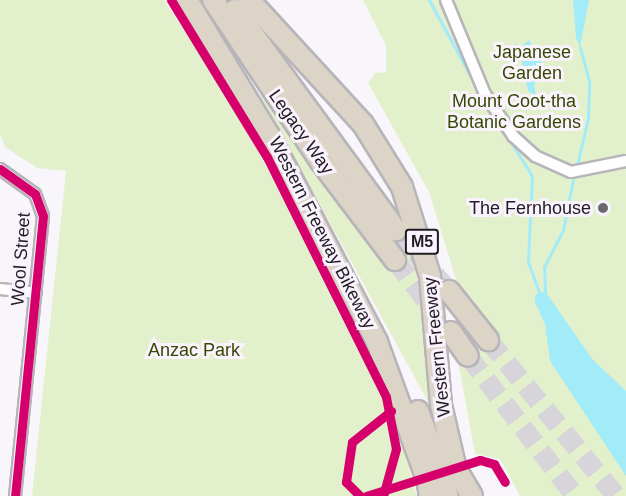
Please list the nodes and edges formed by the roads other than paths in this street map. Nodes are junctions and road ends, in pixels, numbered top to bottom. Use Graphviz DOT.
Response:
graph roads {
  1 [pos="188,0"];
  2 [pos="213,0"];
  3 [pos="229,0"];
  4 [pos="249,0"];
  5 [pos="446,0"];
  6 [pos="626,161"];
  7 [pos="0,169"];
  8 [pos="396,230"];
  9 [pos="395,260"];
  10 [pos="0,289"];
  11 [pos="449,291"];
  12 [pos="36,293"];
  13 [pos="451,333"];
  14 [pos="488,340"];
  15 [pos="468,356"];
  16 [pos="441,475"];
  17 [pos="15,496"];
  18 [pos="448,496"];
  19 [pos="463,496"];
  20 [pos="472,496"];
  1 -- 16 [label="highway"];
  2 -- 9 [label="highway, Legacy Way / M5"];
  3 -- 8 [label="highway, Legacy Way / M5"];
  4 -- 16 [label="highway, Western Freeway / M5"];
  5 -- 6 [label="street"];
  7 -- 12 [label="street, Wool Street"];
  10 -- 12 [label="street"];
  11 -- 14 [label="highway"];
  12 -- 17 [label="street, Wool Street"];
  13 -- 15 [label="highway"];
  16 -- 18 [label="highway"];
  16 -- 19 [label="highway, Western Freeway / M5"];
  16 -- 20 [label="highway"];
}
